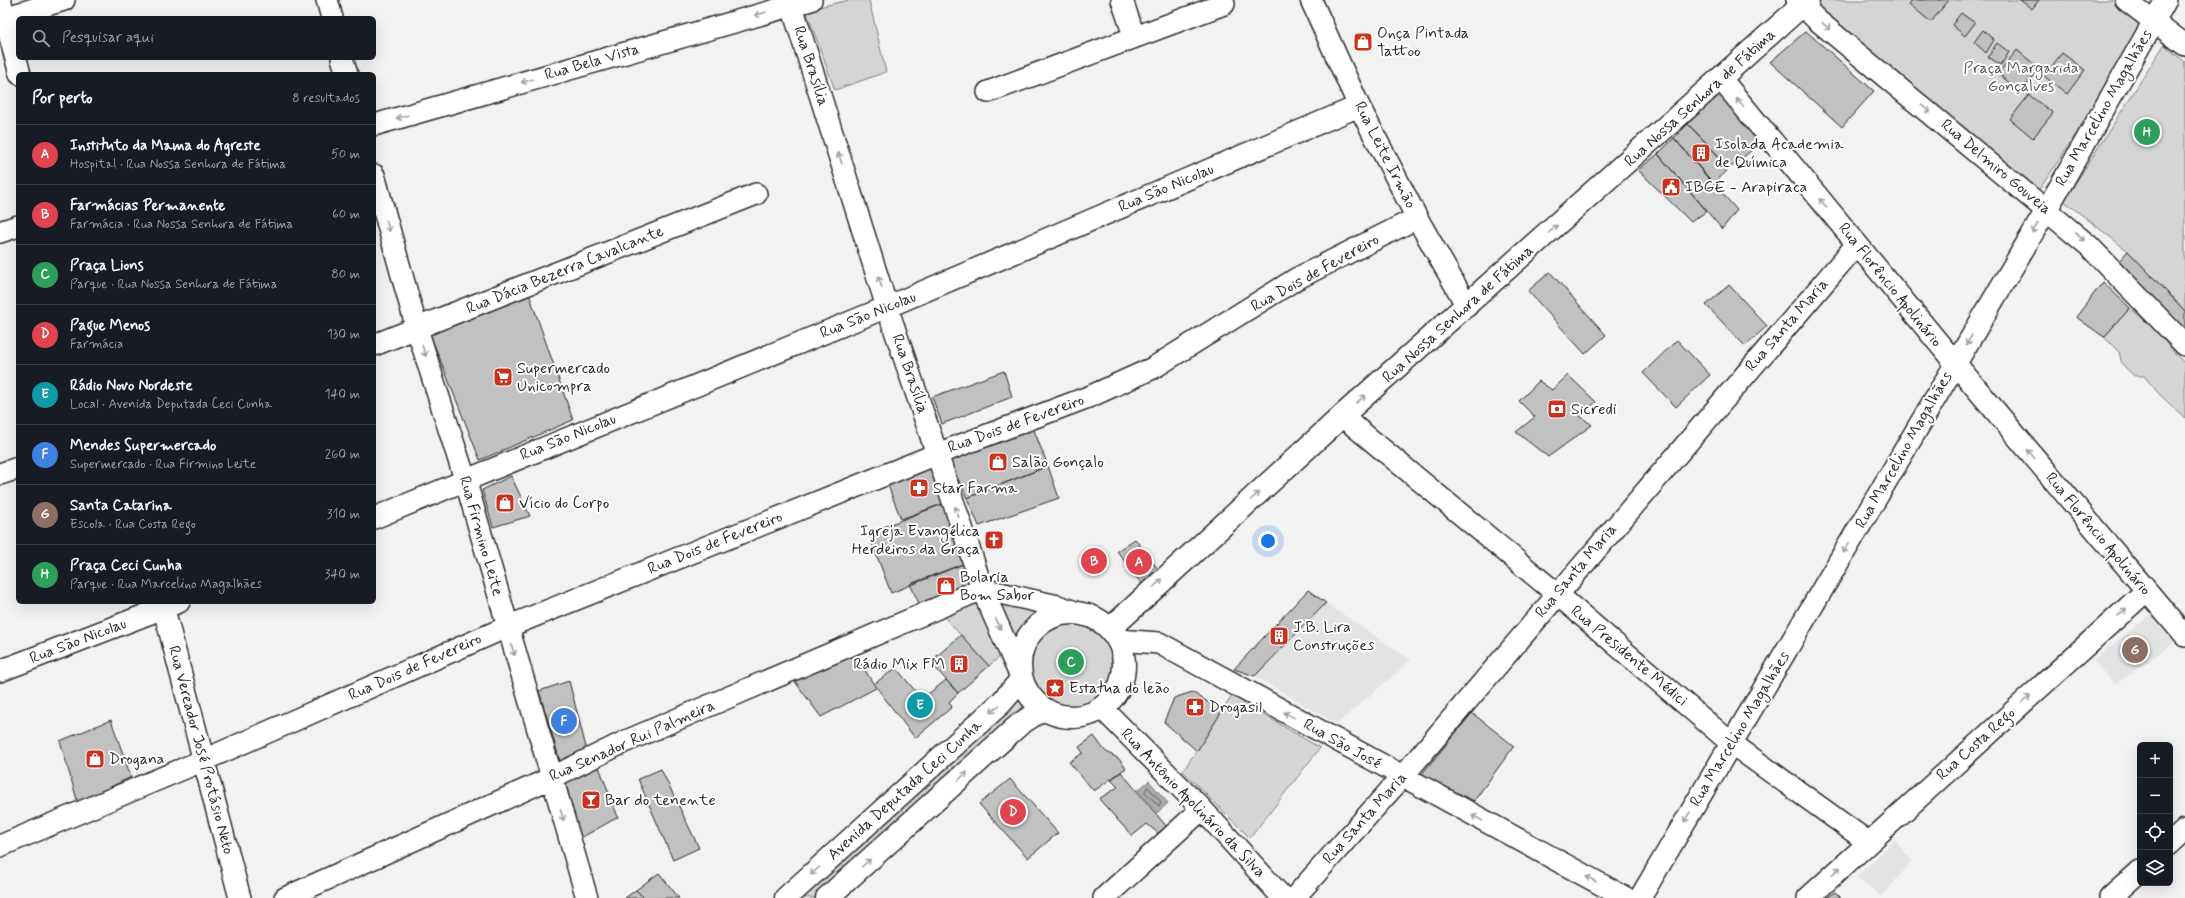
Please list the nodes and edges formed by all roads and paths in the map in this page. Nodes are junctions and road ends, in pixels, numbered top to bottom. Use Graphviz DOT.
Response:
graph roads {
  1 [pos="64,0"];
  2 [pos="327,0"];
  3 [pos="1122,0"];
  4 [pos="1312,0"];
  5 [pos="2126,0"];
  6 [pos="2166,0"];
  7 [pos="798,2"];
  8 [pos="1802,2"];
  9 [pos="1224,4"];
  10 [pos="2,12"];
  11 [pos="331,16"];
  12 [pos="2154,21"];
  13 [pos="1134,36"];
  14 [pos="2185,45"];
  15 [pos="343,60"];
  16 [pos="19,72"];
  17 [pos="346,72"];
  18 [pos="1721,79"];
  19 [pos="988,92"];
  20 [pos="1359,106"];
  21 [pos="376,124"];
  22 [pos="376,182"];
  23 [pos="756,194"];
  24 [pos="2047,209"];
  25 [pos="1417,218"];
  26 [pos="16,227"];
  27 [pos="0,232"];
  28 [pos="1857,244"];
  29 [pos="1467,306"];
  30 [pos="887,307"];
  31 [pos="417,329"];
  32 [pos="376,344"];
  33 [pos="2185,345"];
  34 [pos="1954,364"];
  35 [pos="1342,416"];
  36 [pos="937,454"];
  37 [pos="16,469"];
  38 [pos="0,474"];
  39 [pos="465,479"];
  40 [pos="376,517"];
  41 [pos="982,588"];
  42 [pos="2146,591"];
  43 [pos="1556,594"];
  44 [pos="168,604"];
  45 [pos="1135,605"];
  46 [pos="1084,615"];
  47 [pos="507,627"];
  48 [pos="1114,635"];
  49 [pos="2185,636"];
  50 [pos="1158,643"];
  51 [pos="0,671"];
  52 [pos="1021,678"];
  53 [pos="1102,708"];
  54 [pos="1043,709"];
  55 [pos="1731,743"];
  56 [pos="204,760"];
  57 [pos="1402,777"];
  58 [pos="551,778"];
  59 [pos="1202,809"];
  60 [pos="2185,830"];
  61 [pos="2173,841"];
  62 [pos="1868,842"];
  63 [pos="0,846"];
  64 [pos="2137,874"];
  65 [pos="240,898"];
  66 [pos="285,898"];
  67 [pos="587,898"];
  68 [pos="786,898"];
  69 [pos="827,898"];
  70 [pos="1104,898"];
  71 [pos="1283,898"];
  72 [pos="1294,898"];
  73 [pos="1626,898"];
  74 [pos="1640,898"];
  75 [pos="1808,898"];
  76 [pos="2110,898"];
  1 -- 10 [label="street"];
  2 -- 11 [label="street"];
  3 -- 13 [label="street"];
  4 -- 20 [label="street, Rua Leite Irmão"];
  5 -- 12 [label="street"];
  6 -- 12 [label="street, Rua Marcelino Magalhães"];
  7 -- 21 [label="street, Rua Bela Vista, one-way"];
  30 -- 7 [label="street, Rua Brasília, one-way"];
  8 -- 18 [label="main road, Rua Nossa Senhora de Fátima"];
  8 -- 24 [label="street, Rua Delmiro Gouveia, one-way"];
  9 -- 13 [label="street"];
  10 -- 16 [label="street"];
  12 -- 14 [label="street"];
  12 -- 24 [label="street, Rua Marcelino Magalhães"];
  13 -- 19 [label="street"];
  15 -- 17 [label="street"];
  28 -- 18 [label="street, Rua Florêncio Apolinário, one-way"];
  29 -- 18 [label="main road, Rua Nossa Senhora de Fátima, one-way"];
  20 -- 25 [label="street, Rua Leite Irmão"];
  20 -- 30 [label="street, Rua São Nicolau"];
  22 -- 31 [label="street, Rua Firmino Leite, one-way"];
  23 -- 31 [label="street, Rua Dácia Bezerra Cavalcante"];
  24 -- 33 [label="street, Rua Delmiro Gouveia, one-way"];
  24 -- 34 [label="street, Rua Marcelino Magalhães, one-way"];
  25 -- 29 [label="street, Rua Leite Irmão"];
  25 -- 36 [label="street, Rua Dois de Fevereiro"];
  26 -- 27 [label="street"];
  28 -- 34 [label="street, Rua Florêncio Apolinário"];
  28 -- 43 [label="street, Rua Santa Maria"];
  35 -- 29 [label="main road, Rua Nossa Senhora de Fátima, one-way"];
  30 -- 36 [label="street, Rua Brasília"];
  30 -- 39 [label="street, Rua São Nicolau"];
  31 -- 32 [label="street, Rua Dácia Bezerra Cavalcante"];
  31 -- 39 [label="street, Rua Firmino Leite, one-way"];
  42 -- 34 [label="street, Rua Florêncio Apolinário, one-way"];
  34 -- 55 [label="street, Rua Marcelino Magalhães, one-way"];
  35 -- 43 [label="street, Rua Presidente Médici"];
  45 -- 35 [label="main road, Rua Nossa Senhora de Fátima, one-way"];
  41 -- 36 [label="street, Rua Brasília, one-way"];
  36 -- 47 [label="street, Rua Dois de Fevereiro"];
  37 -- 38 [label="street"];
  39 -- 40 [label="street, Rua São Nicolau"];
  39 -- 47 [label="street, Rua Firmino Leite"];
  41 -- 46 [label="street"];
  41 -- 52 [label="street, Rua Brasília, one-way"];
  41 -- 58 [label="street, Rua Senador Rui Palmeira"];
  42 -- 49 [label="street, Rua Florêncio Apolinário"];
  62 -- 42 [label="street, Rua Costa Rego, one-way"];
  43 -- 55 [label="street, Rua Presidente Médici"];
  43 -- 57 [label="street, Rua Santa Maria"];
  44 -- 51 [label="street, Rua São Nicolau"];
  44 -- 56 [label="street, Rua Vereador José Protásio Neto"];
  45 -- 48 [label="main road, Rua Nossa Senhora de Fátima"];
  45 -- 50 [label="street"];
  46 -- 48 [label="main road"];
  46 -- 52 [label="main road"];
  47 -- 56 [label="street, Rua Dois de Fevereiro"];
  47 -- 58 [label="street, Rua Firmino Leite, one-way"];
  48 -- 50 [label="street, Rua São José"];
  48 -- 53 [label="main road"];
  57 -- 50 [label="street, Rua São José, one-way"];
  52 -- 54 [label="main road"];
  52 -- 68 [label="main road, Avenida Deputada Ceci Cunha, one-way"];
  53 -- 54 [label="main road"];
  53 -- 59 [label="street, Rua Antônio Apolinário da Silva"];
  69 -- 54 [label="main road, Avenida Deputada Ceci Cunha, one-way"];
  55 -- 62 [label="street, Rua Presidente Médici"];
  55 -- 74 [label="street, Rua Marcelino Magalhães, one-way"];
  56 -- 63 [label="street, Rua Dois de Fevereiro"];
  56 -- 65 [label="street, Rua Vereador José Protásio Neto"];
  57 -- 72 [label="street, Rua Santa Maria"];
  73 -- 57 [label="street, Rua São José, one-way"];
  58 -- 66 [label="street, Rua Senador Rui Palmeira"];
  58 -- 67 [label="street, Rua Firmino Leite, one-way"];
  59 -- 70 [label="street"];
  59 -- 71 [label="street, Rua Antônio Apolinário da Silva"];
  60 -- 61 [label="street"];
  75 -- 62 [label="street, Rua Costa Rego, one-way"];
  64 -- 76 [label="street"];
}
